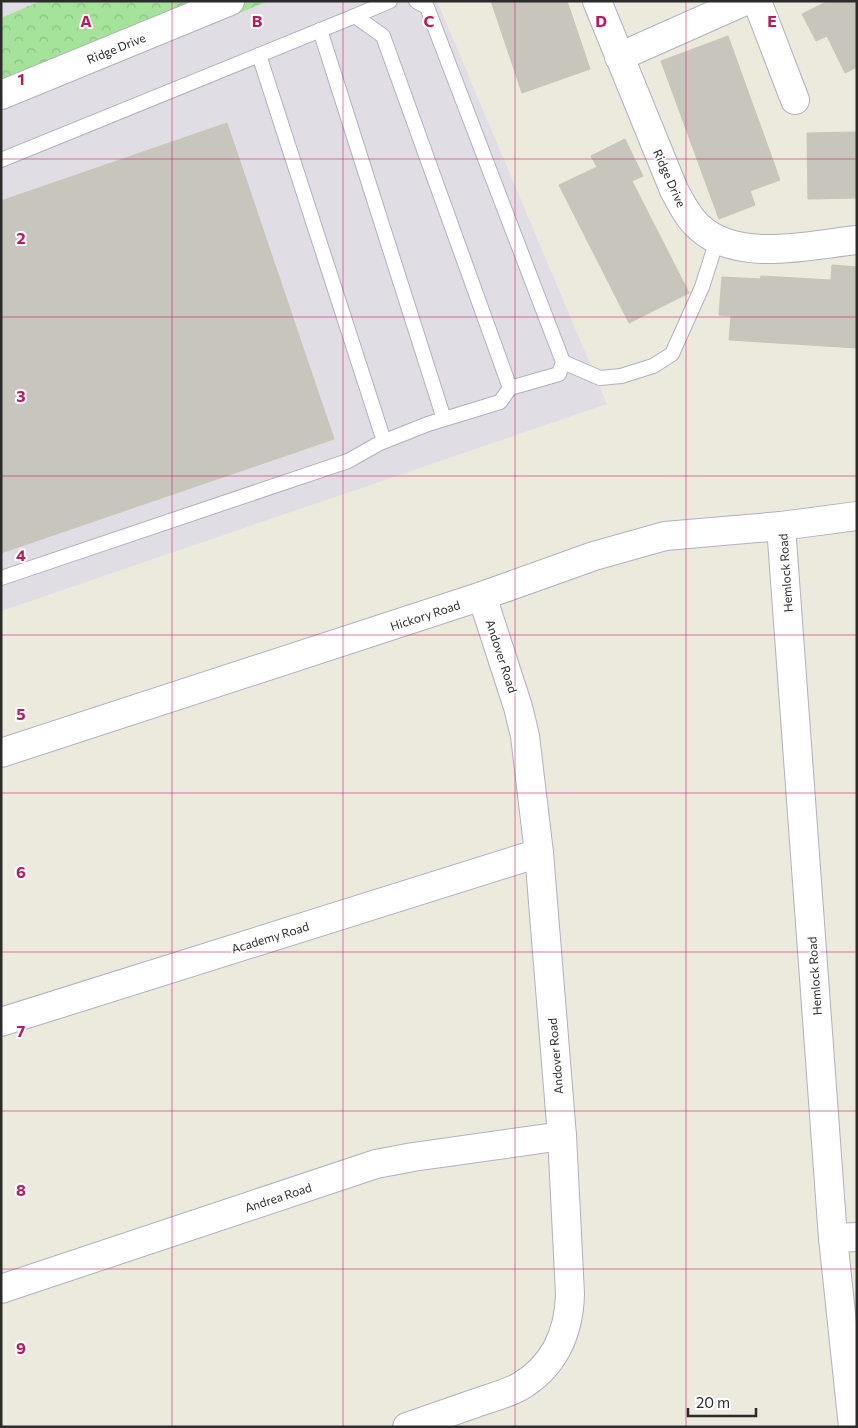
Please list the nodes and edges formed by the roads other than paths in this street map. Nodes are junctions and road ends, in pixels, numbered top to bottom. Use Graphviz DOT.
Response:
graph roads {
  1 [pos="230,1"];
  2 [pos="390,1"];
  3 [pos="416,1"];
  4 [pos="597,1"];
  5 [pos="745,1"];
  6 [pos="757,1"];
  7 [pos="355,16"];
  8 [pos="320,30"];
  9 [pos="259,55"];
  10 [pos="620,57"];
  11 [pos="1,95"];
  12 [pos="795,100"];
  13 [pos="1,160"];
  14 [pos="717,240"];
  15 [pos="857,240"];
  16 [pos="561,368"];
  17 [pos="510,388"];
  18 [pos="444,419"];
  19 [pos="384,441"];
  20 [pos="857,516"];
  21 [pos="782,526"];
  22 [pos="1,578"];
  23 [pos="482,596"];
  24 [pos="1,753"];
  25 [pos="539,853"];
  26 [pos="1,1022"];
  27 [pos="562,1136"];
  28 [pos="845,1237"];
  29 [pos="1,1289"];
  30 [pos="407,1427"];
  31 [pos="852,1427"];
  1 -- 11 [label="street, Ridge Drive"];
  2 -- 7 [label="lane"];
  3 -- 16 [label="lane"];
  4 -- 10 [label="street, Ridge Drive"];
  5 -- 10 [label="street"];
  6 -- 12 [label="street"];
  7 -- 8 [label="lane"];
  7 -- 17 [label="lane"];
  8 -- 9 [label="lane"];
  8 -- 18 [label="lane"];
  9 -- 13 [label="lane"];
  9 -- 19 [label="lane"];
  10 -- 14 [label="street, Ridge Drive"];
  14 -- 15 [label="street, Ridge Drive"];
  14 -- 16 [label="lane"];
  16 -- 17 [label="lane"];
  17 -- 18 [label="lane"];
  18 -- 19 [label="lane"];
  19 -- 22 [label="lane"];
  20 -- 21 [label="street, Hickory Road"];
  21 -- 23 [label="street, Hickory Road"];
  21 -- 28 [label="street, Hemlock Road"];
  23 -- 24 [label="street, Hickory Road"];
  23 -- 25 [label="street, Andover Road"];
  25 -- 26 [label="street, Academy Road"];
  25 -- 27 [label="street, Andover Road"];
  27 -- 29 [label="street, Andrea Road"];
  27 -- 30 [label="street, Andover Road"];
  28 -- 31 [label="street, Hemlock Road"];
}
